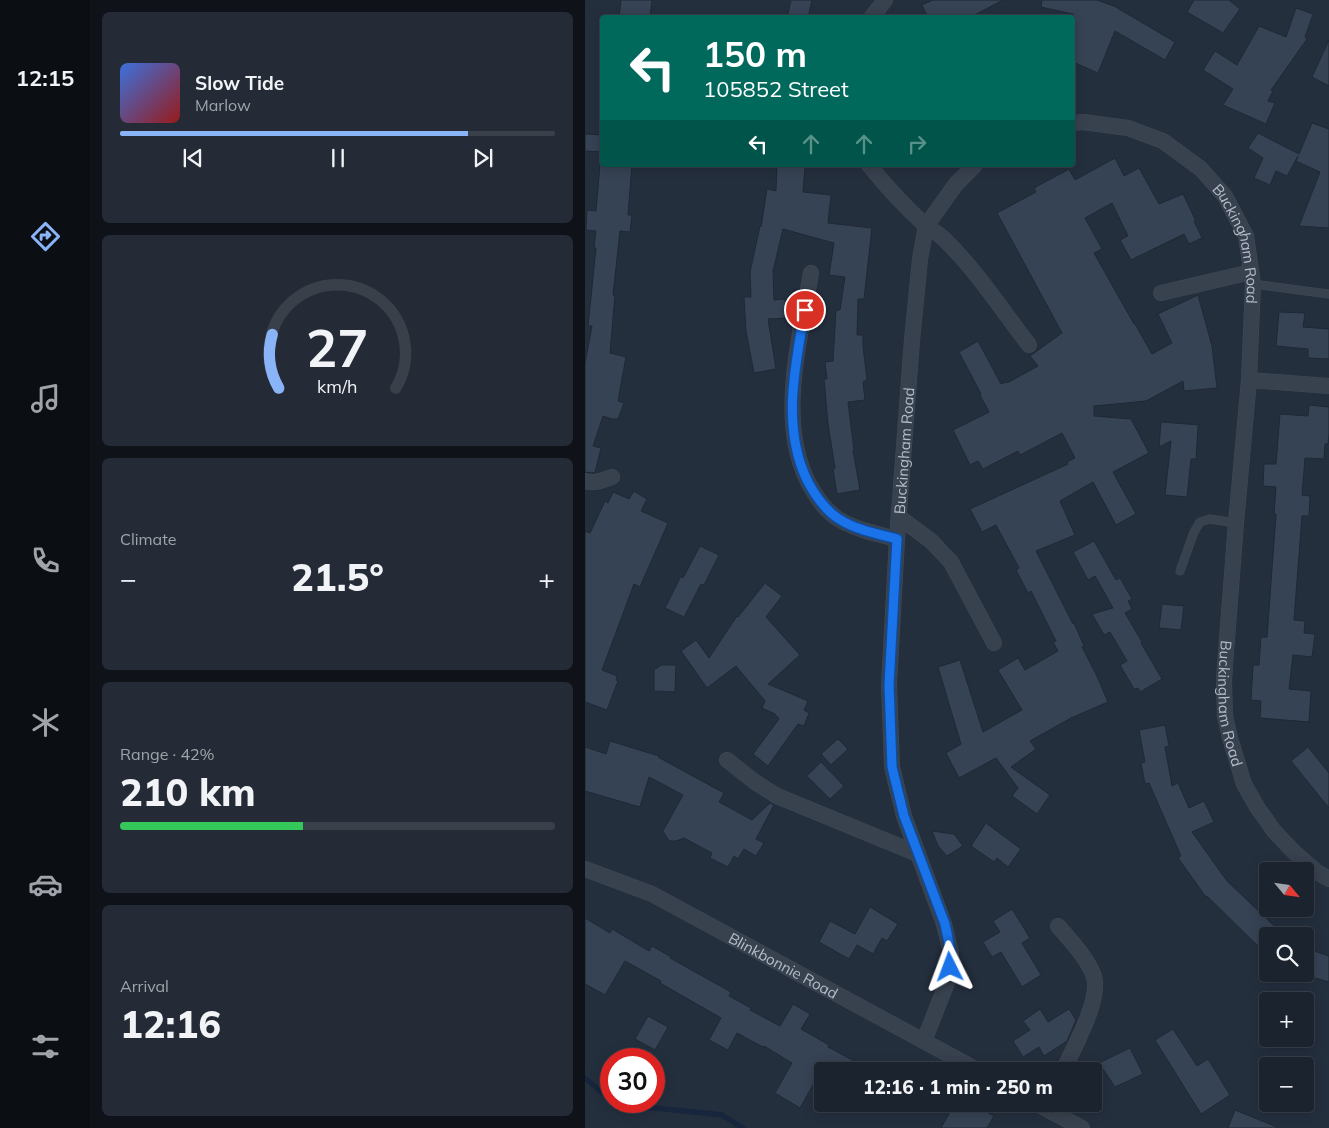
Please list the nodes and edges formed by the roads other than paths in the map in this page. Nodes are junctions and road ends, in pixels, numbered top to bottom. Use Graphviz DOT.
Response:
graph roads {
  1 [pos="885,0"];
  2 [pos="873,15"];
  3 [pos="1075,123"];
  4 [pos="871,167"];
  5 [pos="973,167"];
  6 [pos="925,226"];
  7 [pos="811,273"];
  8 [pos="1252,278"];
  9 [pos="1161,293"];
  10 [pos="1329,294"];
  11 [pos="1029,345"];
  12 [pos="1249,380"];
  13 [pos="1329,386"];
  14 [pos="612,477"];
  15 [pos="585,481"];
  16 [pos="899,516"];
  17 [pos="1236,523"];
  18 [pos="897,539"];
  19 [pos="1180,571"];
  20 [pos="994,643"];
  21 [pos="727,760"];
  22 [pos="918,854"];
  23 [pos="585,869"];
  24 [pos="1329,878"];
  25 [pos="1058,926"];
  26 [pos="924,1041"];
  27 [pos="962,1062"];
  28 [pos="1067,1062"];
  29 [pos="1055,1112"];
  30 [pos="1082,1128"];
  1 -- 2 [label="street"];
  3 -- 8 [label="street, Buckingham Road"];
  4 -- 6 [label="street"];
  5 -- 6 [label="street, Buckingham Road"];
  6 -- 11 [label="street"];
  6 -- 16 [label="street, Buckingham Road"];
  7 -- 18 [label="street"];
  8 -- 9 [label="street"];
  8 -- 10 [label="lane"];
  8 -- 12 [label="street, Buckingham Road"];
  12 -- 13 [label="street"];
  12 -- 17 [label="street, Buckingham Road"];
  14 -- 15 [label="street"];
  16 -- 18 [label="street, Buckingham Road"];
  16 -- 20 [label="street"];
  17 -- 19 [label="lane"];
  17 -- 24 [label="street, Buckingham Road"];
  18 -- 22 [label="street, Buckingham Road"];
  21 -- 22 [label="street"];
  22 -- 26 [label="street, Buckingham Road"];
  23 -- 26 [label="street, Blinkbonnie Road"];
  25 -- 28 [label="street"];
  26 -- 27 [label="street, Blinkbonnie Road"];
  29 -- 30 [label="street"];
}
